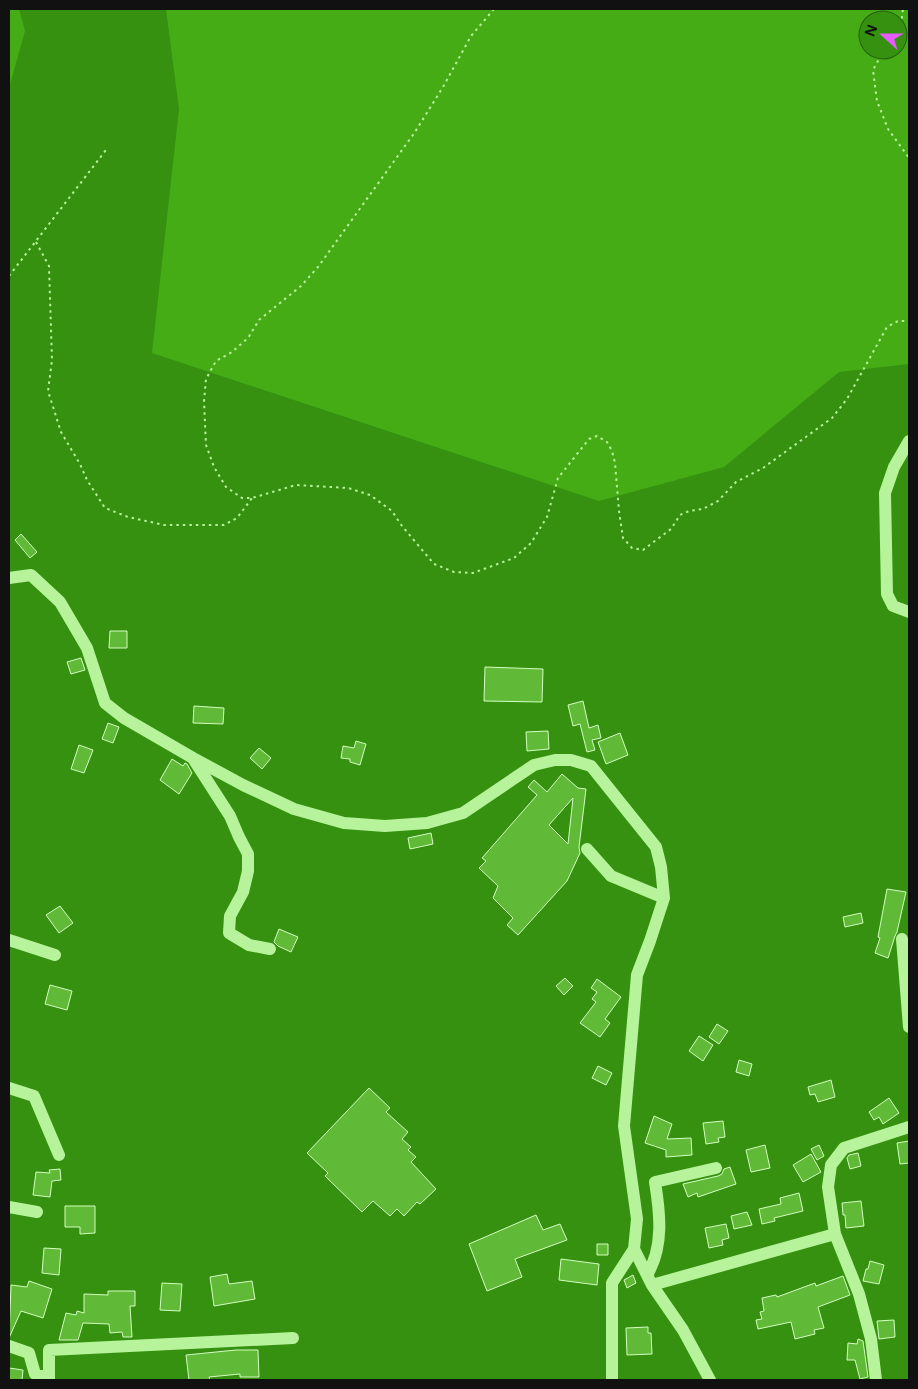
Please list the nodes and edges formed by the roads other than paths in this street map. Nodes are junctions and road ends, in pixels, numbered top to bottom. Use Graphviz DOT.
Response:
graph roads {
  1 [pos="909,441"];
  2 [pos="9,578"];
  3 [pos="909,612"];
  4 [pos="192,758"];
  5 [pos="587,849"];
  6 [pos="664,898"];
  7 [pos="902,939"];
  8 [pos="9,940"];
  9 [pos="270,949"];
  10 [pos="55,955"];
  11 [pos="909,1027"];
  12 [pos="9,1088"];
  13 [pos="909,1127"];
  14 [pos="59,1155"];
  15 [pos="716,1168"];
  16 [pos="9,1207"];
  17 [pos="37,1212"];
  18 [pos="835,1234"];
  19 [pos="634,1249"];
  20 [pos="649,1280"];
  21 [pos="293,1338"];
  22 [pos="9,1346"];
  23 [pos="49,1379"];
  24 [pos="612,1380"];
  25 [pos="710,1380"];
  26 [pos="876,1380"];
  1 -- 3 [label="street"];
  2 -- 4 [label="street"];
  4 -- 6 [label="street"];
  4 -- 9 [label="street"];
  5 -- 6 [label="street"];
  6 -- 19 [label="street"];
  7 -- 11 [label="street"];
  8 -- 10 [label="street"];
  12 -- 14 [label="street"];
  13 -- 18 [label="street"];
  15 -- 20 [label="street"];
  16 -- 17 [label="street"];
  18 -- 20 [label="street"];
  18 -- 26 [label="street"];
  19 -- 20 [label="street"];
  19 -- 24 [label="street"];
  20 -- 25 [label="street"];
  21 -- 23 [label="street"];
  22 -- 23 [label="street"];
}
